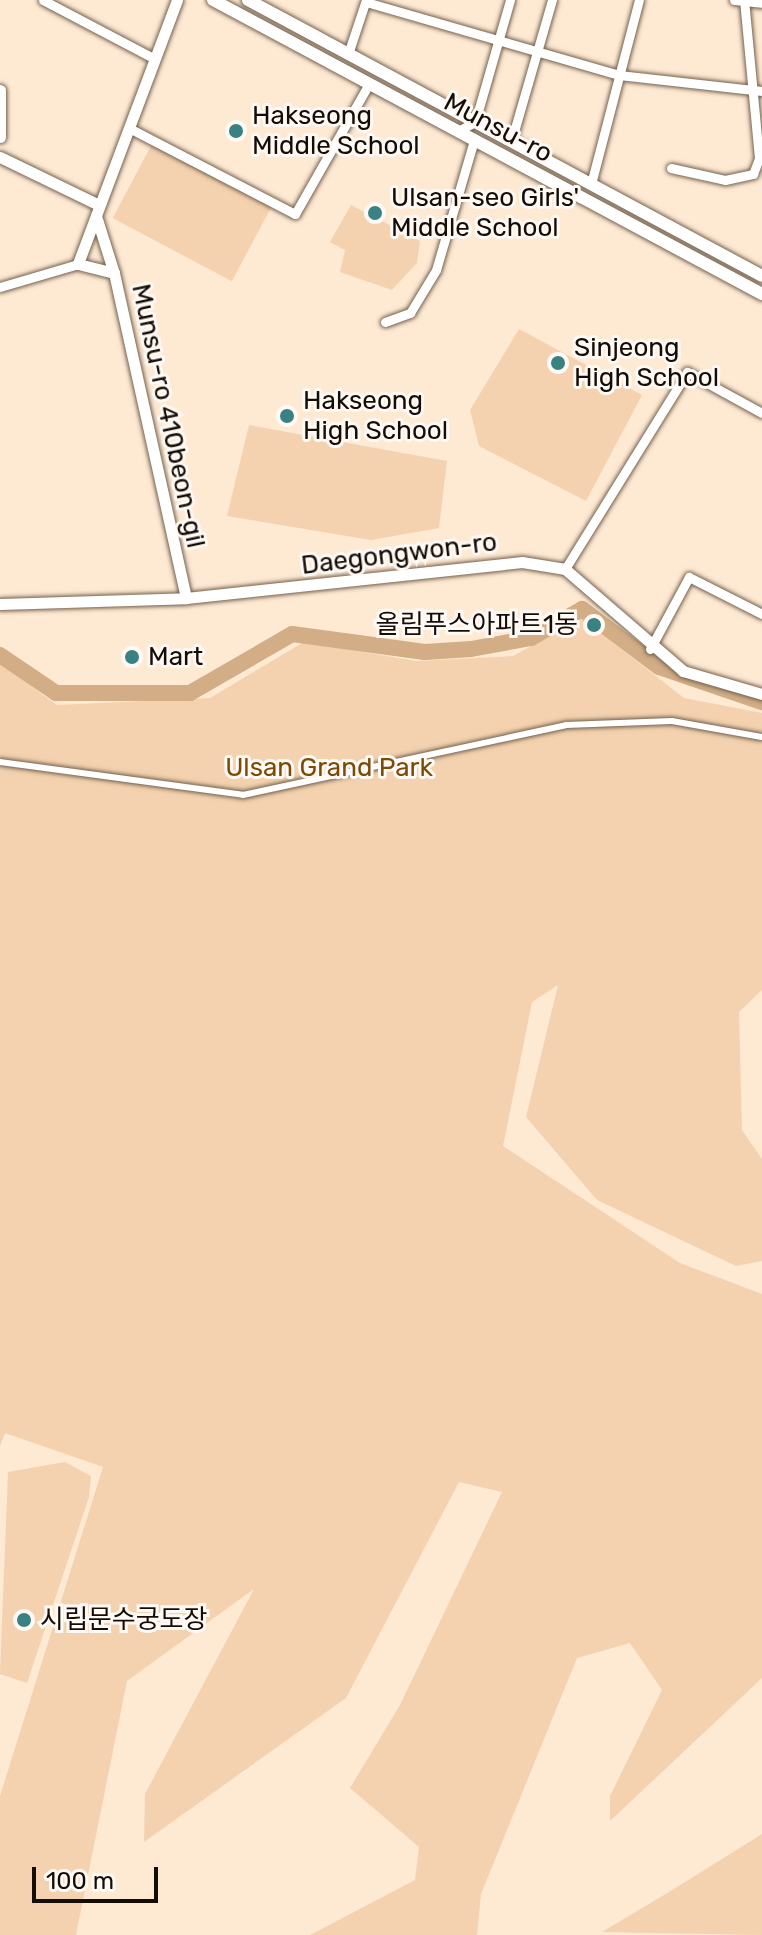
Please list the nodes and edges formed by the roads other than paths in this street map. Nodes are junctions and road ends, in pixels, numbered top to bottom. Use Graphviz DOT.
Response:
graph roads {
  1 [pos="43,0"];
  2 [pos="177,0"];
  3 [pos="213,0"];
  4 [pos="248,0"];
  5 [pos="261,0"];
  6 [pos="510,0"];
  7 [pos="552,0"];
  8 [pos="639,0"];
  9 [pos="741,0"];
  10 [pos="366,1"];
  11 [pos="762,3"];
  12 [pos="292,24"];
  13 [pos="500,41"];
  14 [pos="537,51"];
  15 [pos="348,54"];
  16 [pos="155,59"];
  17 [pos="619,75"];
  18 [pos="369,84"];
  19 [pos="750,89"];
  20 [pos="0,90"];
  21 [pos="762,91"];
  22 [pos="475,122"];
  23 [pos="129,128"];
  24 [pos="455,130"];
  25 [pos="0,137"];
  26 [pos="474,140"];
  27 [pos="511,142"];
  28 [pos="0,157"];
  29 [pos="541,158"];
  30 [pos="671,168"];
  31 [pos="533,172"];
  32 [pos="591,184"];
  33 [pos="97,210"];
  34 [pos="724,256"];
  35 [pos="78,264"];
  36 [pos="717,270"];
  37 [pos="114,273"];
  38 [pos="762,276"];
  39 [pos="0,287"];
  40 [pos="758,291"];
  41 [pos="385,322"];
  42 [pos="762,413"];
  43 [pos="565,569"];
  44 [pos="186,598"];
  45 [pos="0,604"];
  46 [pos="762,613"];
  47 [pos="650,649"];
  48 [pos="762,694"];
  49 [pos="762,737"];
  50 [pos="0,762"];
  1 -- 16 [label="street"];
  2 -- 16 [label="street"];
  3 -- 18 [label="main road, Munsu-ro"];
  4 -- 12 [label="main road, Munsu-ro"];
  5 -- 12 [label="street"];
  6 -- 13 [label="street"];
  7 -- 14 [label="street"];
  8 -- 17 [label="street"];
  9 -- 11 [label="street"];
  9 -- 19 [label="street"];
  10 -- 13 [label="street"];
  10 -- 15 [label="street"];
  12 -- 15 [label="main road, Munsu-ro"];
  13 -- 14 [label="street"];
  13 -- 22 [label="street"];
  14 -- 17 [label="street"];
  14 -- 27 [label="street"];
  15 -- 22 [label="main road, Munsu-ro"];
  16 -- 23 [label="street"];
  17 -- 19 [label="street"];
  17 -- 32 [label="street"];
  18 -- 23 [label="street"];
  18 -- 24 [label="main road, Munsu-ro"];
  19 -- 21 [label="street"];
  19 -- 30 [label="street"];
  20 -- 25 [label="street"];
  22 -- 24 [label="street"];
  22 -- 27 [label="main road, Munsu-ro"];
  23 -- 33 [label="street"];
  24 -- 26 [label="main road, Munsu-ro"];
  26 -- 31 [label="main road, Munsu-ro"];
  26 -- 41 [label="street"];
  27 -- 29 [label="main road, Munsu-ro"];
  28 -- 33 [label="street"];
  29 -- 31 [label="main road"];
  29 -- 32 [label="main road, Munsu-ro"];
  31 -- 36 [label="main road, Munsu-ro"];
  32 -- 34 [label="main road, Munsu-ro"];
  33 -- 35 [label="street"];
  33 -- 37 [label="street"];
  34 -- 36 [label="main road"];
  34 -- 38 [label="main road, Munsu-ro"];
  35 -- 37 [label="street, Munsu-ro 410beon-gil"];
  35 -- 39 [label="street"];
  36 -- 40 [label="main road, Munsu-ro"];
  37 -- 44 [label="street, Munsu-ro 410beon-gil"];
  42 -- 43 [label="street"];
  43 -- 44 [label="street, Daegongwon-ro"];
  43 -- 47 [label="street"];
  44 -- 45 [label="street, Daegongwon-ro"];
  46 -- 47 [label="street"];
  47 -- 48 [label="street"];
  49 -- 50 [label="street"];
}
